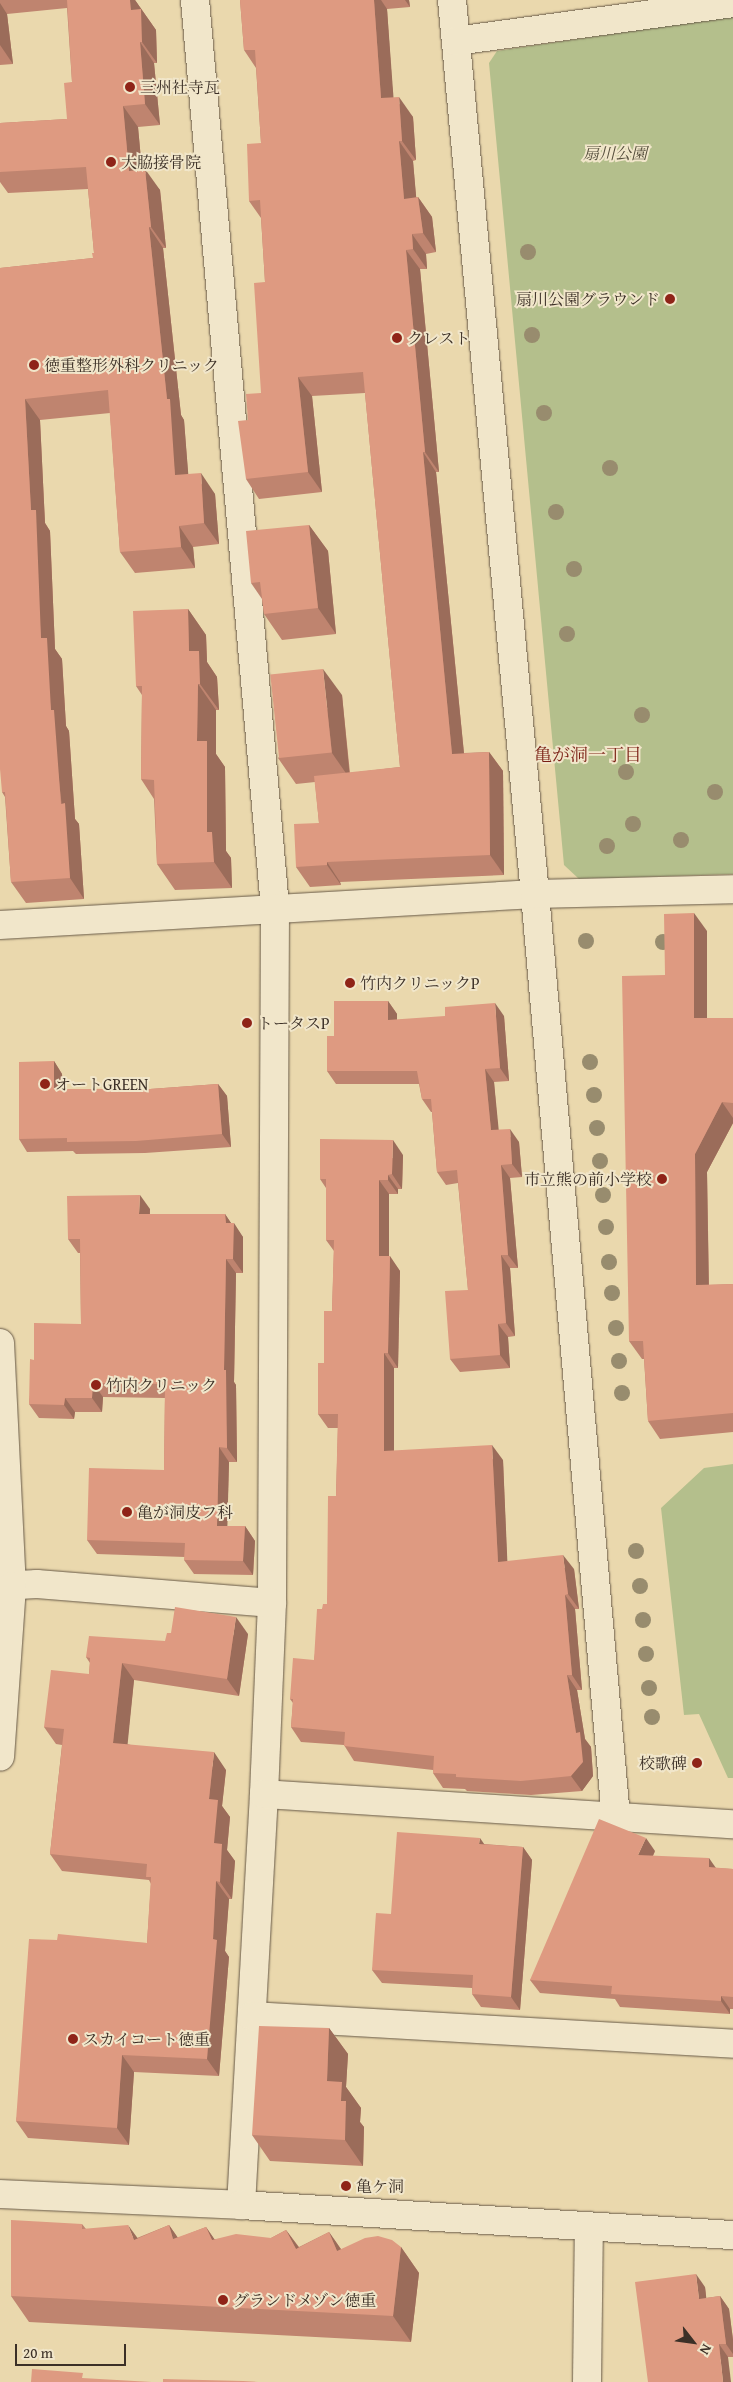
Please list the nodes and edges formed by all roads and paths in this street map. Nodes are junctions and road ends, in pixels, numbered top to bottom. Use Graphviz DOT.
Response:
graph roads {
  1 [pos="195,0"];
  2 [pos="452,0"];
  3 [pos="733,3"];
  4 [pos="456,41"];
  5 [pos="733,889"];
  6 [pos="535,894"];
  7 [pos="275,908"];
  8 [pos="0,925"];
  9 [pos="0,1343"];
  10 [pos="6,1586"];
  11 [pos="272,1603"];
  12 [pos="0,1757"];
  13 [pos="264,1794"];
  14 [pos="616,1818"];
  15 [pos="733,1824"];
  16 [pos="252,2016"];
  17 [pos="733,2044"];
  18 [pos="0,2194"];
  19 [pos="241,2205"];
  20 [pos="588,2227"];
  21 [pos="733,2236"];
  22 [pos="587,2382"];
  1 -- 7 [label="street"];
  2 -- 4 [label="street"];
  3 -- 4 [label="street"];
  4 -- 6 [label="street"];
  5 -- 6 [label="street"];
  6 -- 7 [label="street"];
  6 -- 14 [label="street"];
  7 -- 8 [label="street"];
  7 -- 11 [label="street"];
  9 -- 10 [label="street"];
  10 -- 11 [label="street"];
  10 -- 12 [label="street"];
  11 -- 13 [label="street"];
  13 -- 14 [label="street"];
  13 -- 16 [label="street"];
  14 -- 15 [label="street"];
  16 -- 17 [label="street"];
  16 -- 19 [label="street"];
  18 -- 19 [label="street"];
  19 -- 20 [label="street"];
  20 -- 21 [label="street"];
  20 -- 22 [label="street"];
}
